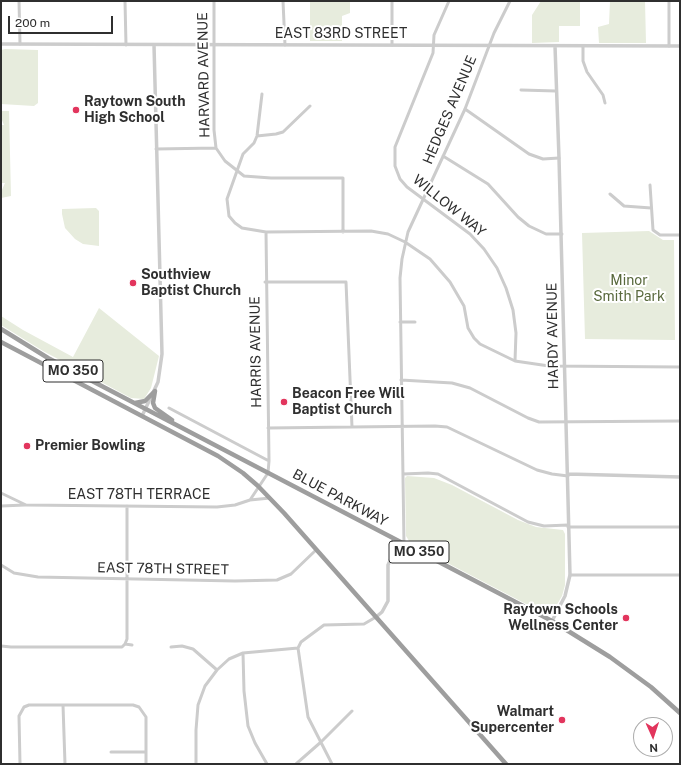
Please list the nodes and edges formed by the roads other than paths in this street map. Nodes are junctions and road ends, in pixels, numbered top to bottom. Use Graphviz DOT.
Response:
graph roads {
  1 [pos="20,1"];
  2 [pos="125,1"];
  3 [pos="214,1"];
  4 [pos="283,1"];
  5 [pos="392,1"];
  6 [pos="450,1"];
  7 [pos="510,1"];
  8 [pos="669,1"];
  9 [pos="1,44"];
  10 [pos="20,44"];
  11 [pos="126,45"];
  12 [pos="154,45"];
  13 [pos="213,45"];
  14 [pos="285,45"];
  15 [pos="392,45"];
  16 [pos="434,45"];
  17 [pos="490,45"];
  18 [pos="555,46"];
  19 [pos="670,46"];
  20 [pos="680,46"];
  21 [pos="583,47"];
  22 [pos="521,90"];
  23 [pos="556,91"];
  24 [pos="262,94"];
  25 [pos="605,103"];
  26 [pos="310,106"];
  27 [pos="465,109"];
  28 [pos="257,136"];
  29 [pos="216,148"];
  30 [pos="156,149"];
  31 [pos="443,156"];
  32 [pos="559,158"];
  33 [pos="236,171"];
  34 [pos="650,185"];
  35 [pos="610,194"];
  36 [pos="423,199"];
  37 [pos="651,208"];
  38 [pos="266,232"];
  39 [pos="344,232"];
  40 [pos="562,234"];
  41 [pos="680,235"];
  42 [pos="405,242"];
  43 [pos="265,282"];
  44 [pos="400,322"];
  45 [pos="415,322"];
  46 [pos="1,329"];
  47 [pos="1,342"];
  48 [pos="515,361"];
  49 [pos="565,366"];
  50 [pos="680,367"];
  51 [pos="401,380"];
  52 [pos="154,391"];
  53 [pos="133,403"];
  54 [pos="169,408"];
  55 [pos="146,409"];
  56 [pos="142,416"];
  57 [pos="680,421"];
  58 [pos="566,422"];
  59 [pos="402,426"];
  60 [pos="181,427"];
  61 [pos="352,427"];
  62 [pos="268,428"];
  63 [pos="269,461"];
  64 [pos="268,473"];
  65 [pos="403,474"];
  66 [pos="568,475"];
  67 [pos="680,477"];
  68 [pos="258,486"];
  69 [pos="1,493"];
  70 [pos="270,498"];
  71 [pos="250,500"];
  72 [pos="26,505"];
  73 [pos="1,506"];
  74 [pos="127,506"];
  75 [pos="568,526"];
  76 [pos="680,527"];
  77 [pos="401,543"];
  78 [pos="316,550"];
  79 [pos="1,565"];
  80 [pos="570,575"];
  81 [pos="680,575"];
  82 [pos="126,579"];
  83 [pos="376,617"];
  84 [pos="552,621"];
  85 [pos="125,644"];
  86 [pos="132,645"];
  87 [pos="1,646"];
  88 [pos="171,647"];
  89 [pos="298,648"];
  90 [pos="243,654"];
  91 [pos="217,670"];
  92 [pos="63,705"];
  93 [pos="352,711"];
  94 [pos="680,713"];
  95 [pos="321,742"];
  96 [pos="111,752"];
  97 [pos="146,752"];
  98 [pos="20,764"];
  99 [pos="65,764"];
  100 [pos="146,764"];
  101 [pos="196,764"];
  102 [pos="267,764"];
  103 [pos="296,764"];
  104 [pos="332,764"];
  105 [pos="506,764"];
  1 -- 10 [label="street"];
  2 -- 11 [label="street"];
  3 -- 13 [label="street, HARVARD AVENUE"];
  4 -- 14 [label="street"];
  5 -- 15 [label="street"];
  6 -- 16 [label="street, WILLOW WAY"];
  7 -- 17 [label="street, HEDGES AVENUE"];
  8 -- 19 [label="street"];
  9 -- 10 [label="street, EAST 83RD STREET"];
  10 -- 11 [label="street, EAST 83RD STREET"];
  11 -- 12 [label="street, EAST 83RD STREET"];
  12 -- 13 [label="street, EAST 83RD STREET"];
  12 -- 30 [label="street"];
  13 -- 14 [label="street, EAST 83RD STREET"];
  13 -- 29 [label="street, HARVARD AVENUE"];
  14 -- 15 [label="street, EAST 83RD STREET"];
  15 -- 16 [label="street, EAST 83RD STREET"];
  16 -- 17 [label="street, EAST 83RD STREET"];
  16 -- 36 [label="street, WILLOW WAY"];
  17 -- 18 [label="street, EAST 83RD STREET"];
  17 -- 27 [label="street, HEDGES AVENUE"];
  18 -- 21 [label="street, EAST 83RD STREET"];
  18 -- 23 [label="street, HARDY AVENUE"];
  19 -- 20 [label="street, EAST 83RD STREET"];
  19 -- 21 [label="street, EAST 83RD STREET"];
  21 -- 25 [label="street"];
  22 -- 23 [label="street"];
  23 -- 32 [label="street, HARDY AVENUE"];
  24 -- 28 [label="street"];
  26 -- 28 [label="street"];
  27 -- 31 [label="street, HEDGES AVENUE"];
  27 -- 32 [label="street"];
  28 -- 33 [label="street"];
  29 -- 30 [label="street"];
  29 -- 33 [label="street"];
  30 -- 52 [label="street"];
  31 -- 36 [label="street, HEDGES AVENUE"];
  31 -- 40 [label="street"];
  32 -- 40 [label="street, HARDY AVENUE"];
  33 -- 38 [label="street"];
  33 -- 39 [label="street"];
  34 -- 37 [label="street"];
  35 -- 37 [label="street"];
  36 -- 42 [label="street, HEDGES AVENUE"];
  36 -- 48 [label="street, WILLOW WAY"];
  37 -- 41 [label="street"];
  38 -- 39 [label="street"];
  38 -- 43 [label="street, HARRIS AVENUE"];
  39 -- 42 [label="street"];
  40 -- 49 [label="street, HARDY AVENUE"];
  42 -- 44 [label="street, HEDGES AVENUE"];
  42 -- 48 [label="street"];
  43 -- 61 [label="street"];
  43 -- 62 [label="street, HARRIS AVENUE"];
  44 -- 45 [label="street"];
  44 -- 51 [label="street, HEDGES AVENUE"];
  46 -- 53 [label="highway, BLUE PARKWAY / MO 350"];
  47 -- 56 [label="highway, MO 350"];
  48 -- 49 [label="street"];
  49 -- 50 [label="street"];
  49 -- 58 [label="street, HARDY AVENUE"];
  51 -- 58 [label="street"];
  51 -- 59 [label="street, HEDGES AVENUE"];
  52 -- 53 [label="highway"];
  52 -- 55 [label="street"];
  52 -- 60 [label="highway"];
  53 -- 55 [label="highway, BLUE PARKWAY / MO 350"];
  54 -- 63 [label="street"];
  55 -- 56 [label="street"];
  55 -- 60 [label="highway, BLUE PARKWAY / MO 350"];
  56 -- 68 [label="highway, MO 350"];
  57 -- 58 [label="street"];
  58 -- 66 [label="street, HARDY AVENUE"];
  59 -- 61 [label="street"];
  59 -- 65 [label="street, HEDGES AVENUE"];
  59 -- 66 [label="street"];
  60 -- 64 [label="highway, BLUE PARKWAY / MO 350"];
  61 -- 62 [label="street"];
  62 -- 63 [label="street, HARRIS AVENUE"];
  63 -- 64 [label="street, HARRIS AVENUE"];
  64 -- 68 [label="street"];
  64 -- 77 [label="highway, BLUE PARKWAY / MO 350"];
  65 -- 75 [label="street"];
  65 -- 77 [label="street, HEDGES AVENUE"];
  66 -- 67 [label="street"];
  66 -- 75 [label="street, HARDY AVENUE"];
  68 -- 70 [label="highway, MO 350"];
  68 -- 71 [label="street"];
  69 -- 72 [label="street, EAST 78TH TERRACE"];
  70 -- 71 [label="street, EAST 78TH TERRACE"];
  70 -- 78 [label="highway, MO 350"];
  71 -- 74 [label="street, EAST 78TH TERRACE"];
  72 -- 73 [label="street, EAST 78TH TERRACE"];
  72 -- 74 [label="street, EAST 78TH TERRACE"];
  74 -- 82 [label="street"];
  75 -- 76 [label="street"];
  75 -- 80 [label="street, HARDY AVENUE"];
  77 -- 83 [label="street"];
  77 -- 84 [label="highway, BLUE PARKWAY / MO 350"];
  78 -- 82 [label="street, EAST 78TH STREET"];
  78 -- 83 [label="highway, MO 350"];
  79 -- 82 [label="street, EAST 78TH STREET"];
  80 -- 81 [label="street"];
  80 -- 84 [label="street, HARDY AVENUE"];
  82 -- 85 [label="street"];
  83 -- 89 [label="street"];
  83 -- 105 [label="highway, MO 350"];
  84 -- 94 [label="highway, BLUE PARKWAY / MO 350"];
  85 -- 86 [label="street"];
  85 -- 87 [label="street"];
  88 -- 91 [label="street"];
  89 -- 90 [label="street"];
  89 -- 95 [label="street"];
  90 -- 91 [label="street"];
  90 -- 102 [label="street"];
  91 -- 101 [label="street"];
  92 -- 97 [label="street"];
  92 -- 98 [label="street"];
  92 -- 99 [label="street"];
  93 -- 95 [label="street"];
  95 -- 103 [label="street"];
  95 -- 104 [label="street"];
  96 -- 97 [label="street"];
  97 -- 100 [label="street"];
}
